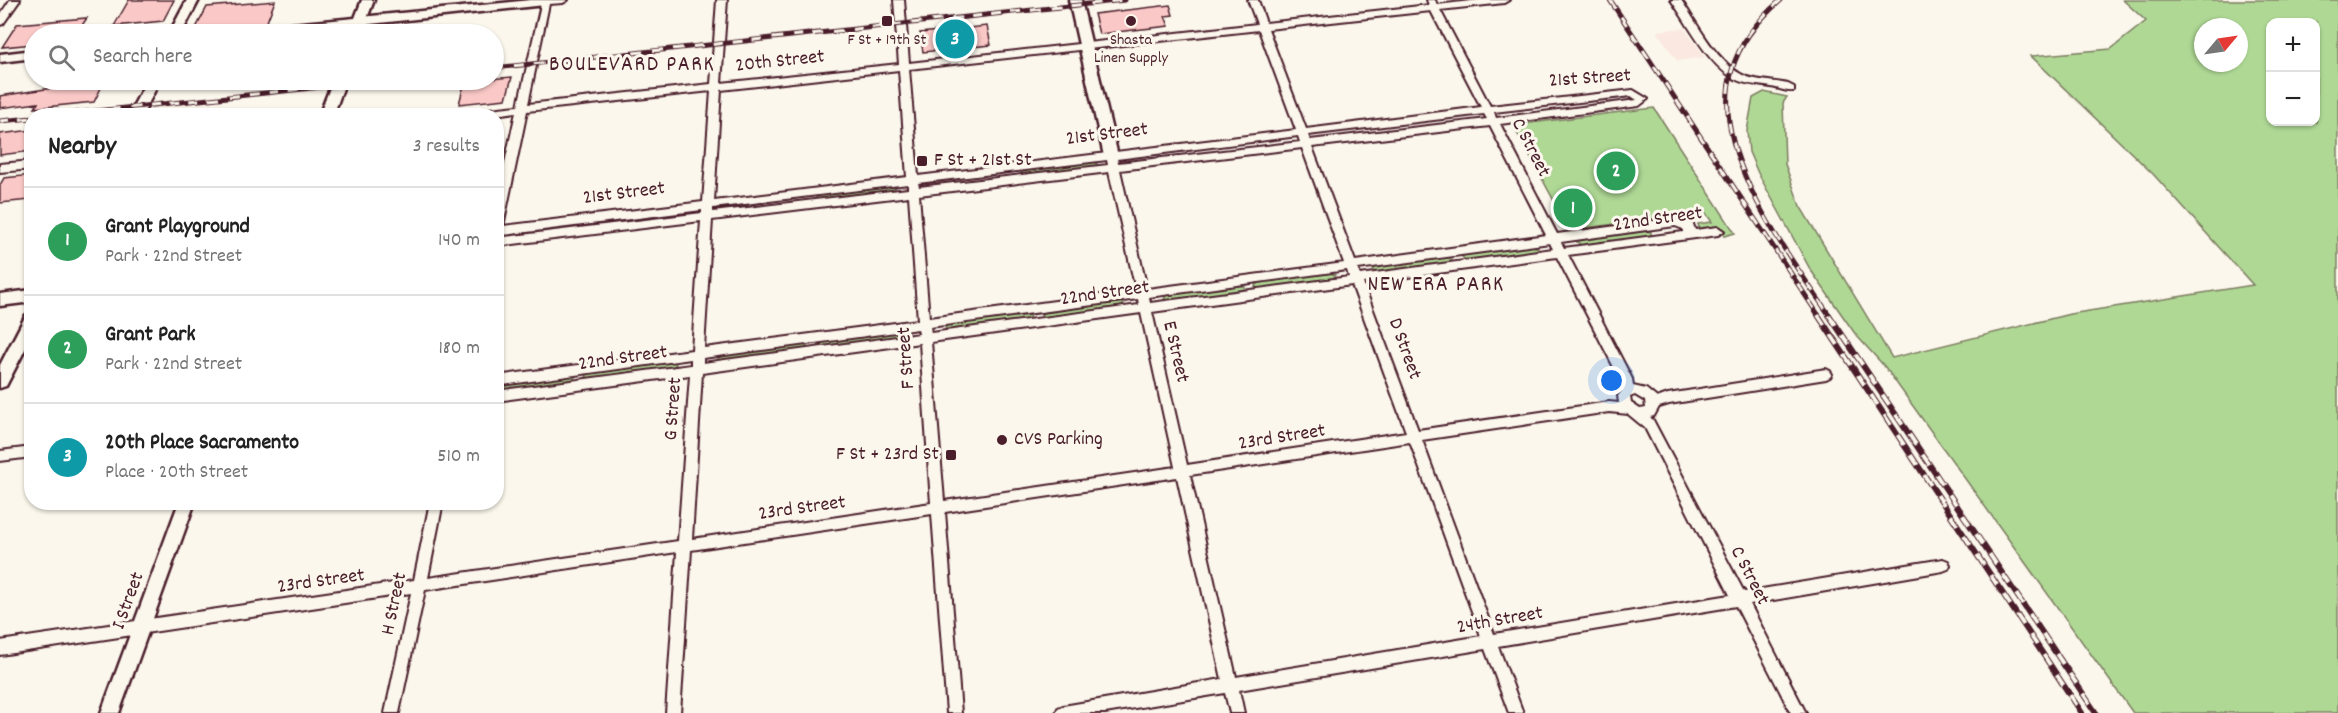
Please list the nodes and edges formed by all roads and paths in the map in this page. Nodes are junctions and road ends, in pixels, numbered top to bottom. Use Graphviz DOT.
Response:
graph roads {
  1 [pos="15,0"];
  2 [pos="193,0"];
  3 [pos="368,0"];
  4 [pos="563,0"];
  5 [pos="722,0"];
  6 [pos="899,0"];
  7 [pos="1075,0"];
  8 [pos="1253,0"];
  9 [pos="1504,0"];
  10 [pos="1676,0"];
  11 [pos="545,1"];
  12 [pos="1433,4"];
  13 [pos="361,21"];
  14 [pos="0,22"];
  15 [pos="181,24"];
  16 [pos="331,24"];
  17 [pos="360,24"];
  18 [pos="1265,31"];
  19 [pos="1086,51"];
  20 [pos="24,55"];
  21 [pos="0,57"];
  22 [pos="904,66"];
  23 [pos="716,87"];
  24 [pos="1791,89"];
  25 [pos="148,90"];
  26 [pos="335,90"];
  27 [pos="1577,99"];
  28 [pos="139,108"];
  29 [pos="329,108"];
  30 [pos="522,108"];
  31 [pos="504,110"];
  32 [pos="1487,110"];
  33 [pos="1583,111"];
  34 [pos="1494,122"];
  35 [pos="1305,138"];
  36 [pos="1112,161"];
  37 [pos="24,166"];
  38 [pos="0,168"];
  39 [pos="913,186"];
  40 [pos="504,197"];
  41 [pos="707,211"];
  42 [pos="504,230"];
  43 [pos="1718,231"];
  44 [pos="1684,236"];
  45 [pos="1554,238"];
  46 [pos="504,241"];
  47 [pos="1561,252"];
  48 [pos="1352,266"];
  49 [pos="1357,280"];
  50 [pos="1141,294"];
  51 [pos="24,297"];
  52 [pos="0,300"];
  53 [pos="1145,309"];
  54 [pos="924,323"];
  55 [pos="24,334"];
  56 [pos="925,338"];
  57 [pos="698,353"];
  58 [pos="696,369"];
  59 [pos="1826,374"];
  60 [pos="504,380"];
  61 [pos="0,381"];
  62 [pos="504,395"];
  63 [pos="1638,402"];
  64 [pos="1416,437"];
  65 [pos="24,453"];
  66 [pos="0,456"];
  67 [pos="1182,472"];
  68 [pos="939,508"];
  69 [pos="184,510"];
  70 [pos="435,510"];
  71 [pos="686,546"];
  72 [pos="1943,565"];
  73 [pos="419,587"];
  74 [pos="1739,599"];
  75 [pos="142,627"];
  76 [pos="1490,642"];
  77 [pos="0,648"];
  78 [pos="1231,686"];
  79 [pos="110,713"];
  80 [pos="392,713"];
  81 [pos="673,713"];
  82 [pos="954,713"];
  83 [pos="1063,713"];
  84 [pos="1237,713"];
  85 [pos="1516,713"];
  86 [pos="1798,713"];
  1 -- 14 [label="street"];
  2 -- 15 [label="main road"];
  3 -- 13 [label="main road"];
  4 -- 11 [label="street"];
  5 -- 23 [label="street, G Street"];
  6 -- 22 [label="street, F Street"];
  7 -- 19 [label="street, E Street"];
  8 -- 18 [label="street, D Street"];
  9 -- 12 [label="street, 20th Street"];
  10 -- 24 [label="street"];
  11 -- 13 [label="street"];
  11 -- 30 [label="street"];
  12 -- 18 [label="street, 20th Street"];
  12 -- 32 [label="street, C Street"];
  13 -- 16 [label="main road"];
  13 -- 17 [label="main road"];
  18 -- 19 [label="street, 20th Street"];
  18 -- 35 [label="street, D Street"];
  19 -- 22 [label="street, 20th Street"];
  19 -- 36 [label="street, E Street"];
  20 -- 21 [label="main road"];
  22 -- 23 [label="street, 20th Street"];
  22 -- 39 [label="street, F Street"];
  23 -- 30 [label="street, 20th Street"];
  23 -- 41 [label="street, G Street"];
  25 -- 28 [label="main road"];
  26 -- 29 [label="main road"];
  27 -- 32 [label="street, 21st Street"];
  27 -- 33 [label="street"];
  27 -- 33 [label="street, 21st Street"];
  30 -- 31 [label="street, 20th Street"];
  30 -- 40 [label="street"];
  32 -- 34 [label="street, C Street"];
  32 -- 35 [label="street, 21st Street"];
  33 -- 34 [label="street, 21st Street"];
  34 -- 35 [label="street, 21st Street"];
  34 -- 45 [label="street, C Street"];
  35 -- 36 [label="street, 21st Street"];
  35 -- 48 [label="street, D Street"];
  36 -- 39 [label="street, 21st Street"];
  36 -- 50 [label="street, E Street"];
  37 -- 38 [label="street"];
  39 -- 41 [label="street, 21st Street"];
  39 -- 54 [label="street, F Street"];
  41 -- 42 [label="street, 21st Street"];
  41 -- 46 [label="street, 21st Street"];
  41 -- 57 [label="street, G Street"];
  43 -- 44 [label="street, 22nd Street"];
  44 -- 45 [label="street, 22nd Street"];
  44 -- 47 [label="street, 22nd Street"];
  45 -- 47 [label="street, C Street"];
  45 -- 48 [label="street, 22nd Street"];
  47 -- 49 [label="street, 22nd Street"];
  47 -- 63 [label="street, C Street"];
  48 -- 49 [label="street, D Street"];
  48 -- 50 [label="street, 22nd Street"];
  49 -- 53 [label="street, 22nd Street"];
  49 -- 64 [label="street, D Street"];
  50 -- 53 [label="street, E Street"];
  50 -- 54 [label="street, 22nd Street"];
  51 -- 52 [label="main road"];
  53 -- 56 [label="street, 22nd Street"];
  53 -- 67 [label="street, E Street"];
  54 -- 56 [label="street, F Street"];
  54 -- 57 [label="street, 22nd Street"];
  55 -- 61 [label="main road"];
  56 -- 58 [label="street, 22nd Street"];
  56 -- 68 [label="street, F Street"];
  57 -- 58 [label="street, G Street"];
  57 -- 60 [label="street, 22nd Street"];
  58 -- 62 [label="street, 22nd Street"];
  58 -- 71 [label="street, G Street"];
  59 -- 63 [label="street, 23rd Street"];
  63 -- 64 [label="street, 23rd Street"];
  63 -- 74 [label="street, C Street"];
  64 -- 67 [label="street, 23rd Street"];
  64 -- 76 [label="street, D Street"];
  65 -- 66 [label="street"];
  67 -- 68 [label="street, 23rd Street"];
  67 -- 78 [label="street, E Street"];
  68 -- 71 [label="street, 23rd Street"];
  68 -- 82 [label="street, F Street"];
  69 -- 75 [label="street, I Street"];
  70 -- 73 [label="street, H Street"];
  71 -- 73 [label="street, 23rd Street"];
  71 -- 81 [label="street, G Street"];
  72 -- 74 [label="street, 24th Street"];
  73 -- 75 [label="street, 23rd Street"];
  73 -- 80 [label="street, H Street"];
  74 -- 76 [label="street, 24th Street"];
  74 -- 86 [label="street, C Street"];
  75 -- 77 [label="street, 23rd Street"];
  75 -- 79 [label="street, I Street"];
  76 -- 78 [label="street, 24th Street"];
  76 -- 85 [label="street, D Street"];
  78 -- 83 [label="street, 24th Street"];
  78 -- 84 [label="street, E Street"];
}
